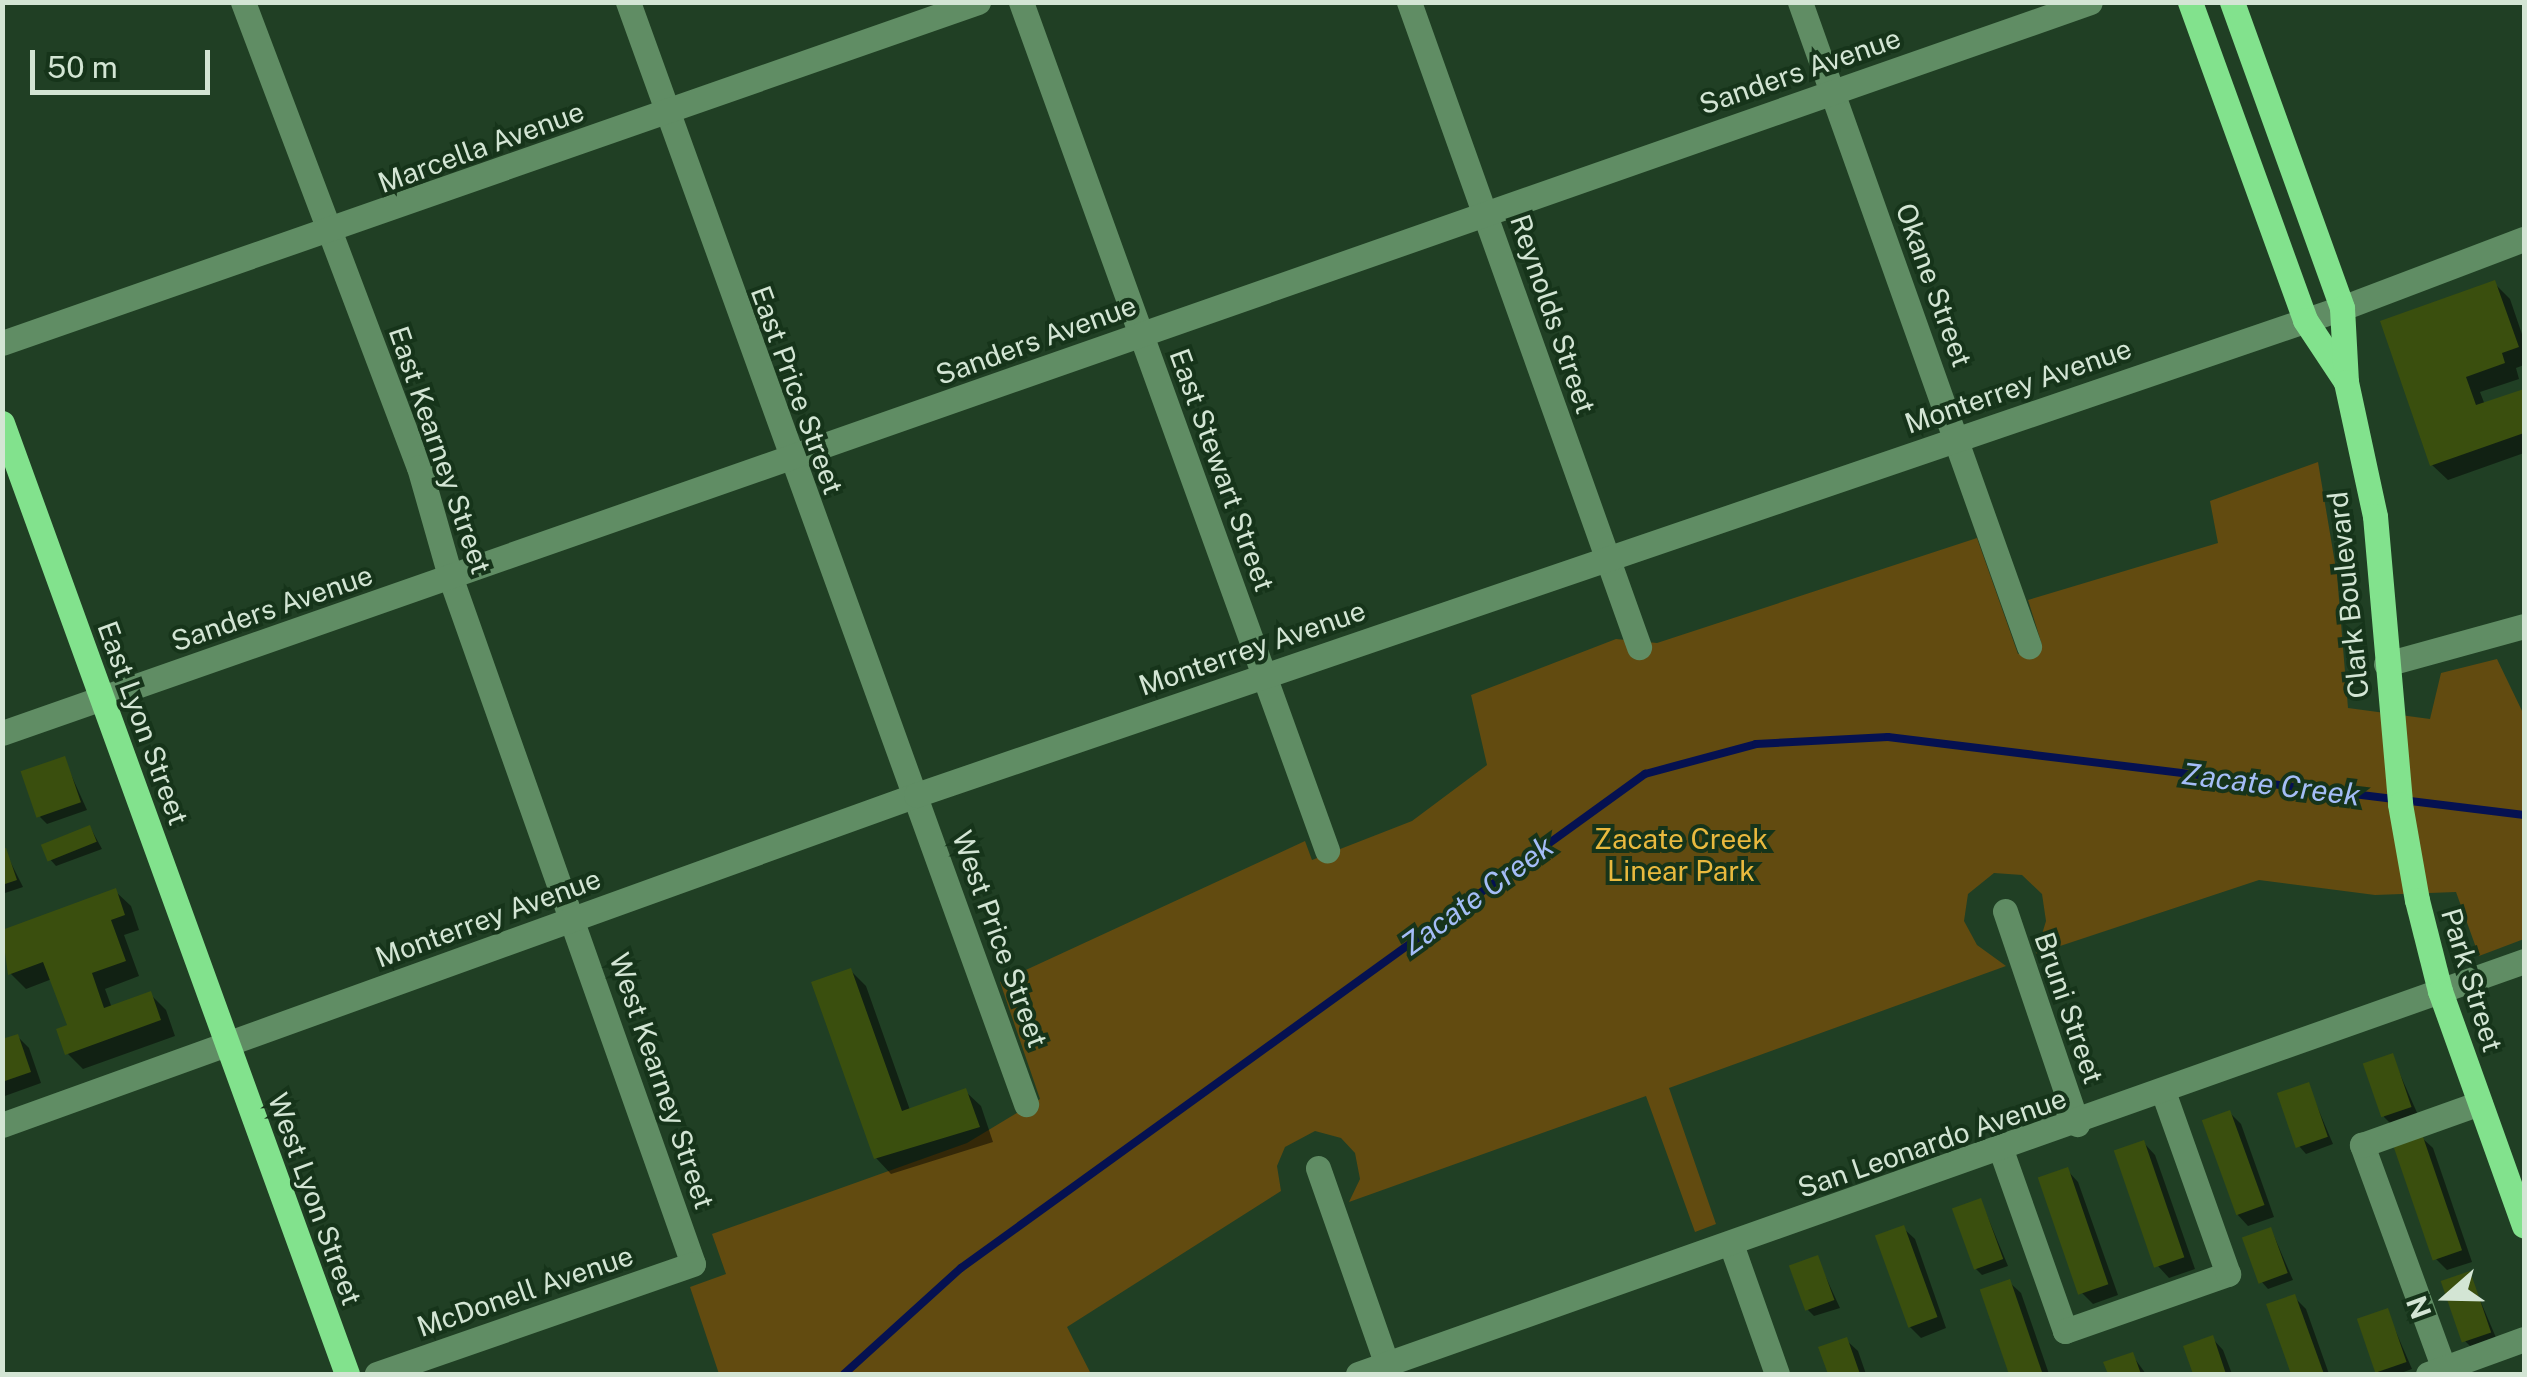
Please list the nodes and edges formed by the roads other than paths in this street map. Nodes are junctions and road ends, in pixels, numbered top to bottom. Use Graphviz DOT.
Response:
graph roads {
  1 [pos="243,2"];
  2 [pos="628,2"];
  3 [pos="978,2"];
  4 [pos="1020,2"];
  5 [pos="1409,2"];
  6 [pos="1800,2"];
  7 [pos="2090,2"];
  8 [pos="2190,2"];
  9 [pos="2232,2"];
  10 [pos="1832,91"];
  11 [pos="667,112"];
  12 [pos="1486,213"];
  13 [pos="332,232"];
  14 [pos="2524,239"];
  15 [pos="2342,308"];
  16 [pos="2305,320"];
  17 [pos="1141,335"];
  18 [pos="2,343"];
  19 [pos="2346,382"];
  20 [pos="2,424"];
  21 [pos="1958,438"];
  22 [pos="790,460"];
  23 [pos="1607,561"];
  24 [pos="452,579"];
  25 [pos="2524,626"];
  26 [pos="2030,646"];
  27 [pos="1639,647"];
  28 [pos="2386,664"];
  29 [pos="1264,675"];
  30 [pos="102,698"];
  31 [pos="2,733"];
  32 [pos="916,795"];
  33 [pos="2400,804"];
  34 [pos="1327,850"];
  35 [pos="2005,911"];
  36 [pos="575,919"];
  37 [pos="2524,961"];
  38 [pos="2440,992"];
  39 [pos="227,1044"];
  40 [pos="2164,1094"];
  41 [pos="2480,1103"];
  42 [pos="1026,1104"];
  43 [pos="2077,1124"];
  44 [pos="2,1125"];
  45 [pos="2002,1150"];
  46 [pos="1318,1168"];
  47 [pos="2524,1224"];
  48 [pos="1731,1244"];
  49 [pos="693,1264"];
  50 [pos="2524,1340"];
  51 [pos="1388,1370"];
  52 [pos="2436,1372"];
  53 [pos="347,1374"];
  54 [pos="377,1374"];
  55 [pos="1358,1374"];
  56 [pos="1777,1374"];
  1 -- 13 [label="street, East Kearney Street"];
  2 -- 11 [label="street, East Price Street"];
  3 -- 11 [label="street, Marcella Avenue"];
  4 -- 17 [label="street, East Stewart Street"];
  5 -- 12 [label="street, Reynolds Street"];
  6 -- 10 [label="street, Okane Street"];
  7 -- 10 [label="street, Sanders Avenue"];
  8 -- 16 [label="main road, Clark Boulevard"];
  9 -- 15 [label="main road, Clark Boulevard"];
  10 -- 12 [label="street, Sanders Avenue"];
  10 -- 21 [label="street, Okane Street"];
  11 -- 13 [label="street, Marcella Avenue"];
  11 -- 22 [label="street, East Price Street"];
  12 -- 17 [label="street, Sanders Avenue"];
  12 -- 23 [label="street, Reynolds Street"];
  13 -- 18 [label="street, Marcella Avenue"];
  13 -- 24 [label="street, East Kearney Street"];
  14 -- 15 [label="street, Monterrey Avenue"];
  15 -- 16 [label="street, Monterrey Avenue"];
  15 -- 19 [label="main road, Clark Boulevard"];
  16 -- 19 [label="main road, Clark Boulevard"];
  16 -- 21 [label="street, Monterrey Avenue"];
  17 -- 22 [label="street, Sanders Avenue"];
  17 -- 29 [label="street, East Stewart Street"];
  19 -- 28 [label="main road, Clark Boulevard"];
  20 -- 30 [label="main road, East Lyon Street"];
  21 -- 23 [label="street, Monterrey Avenue"];
  21 -- 26 [label="street, Okane Street"];
  22 -- 24 [label="street, Sanders Avenue"];
  22 -- 32 [label="street, East Price Street"];
  23 -- 27 [label="street, Reynolds Street"];
  23 -- 29 [label="street, Monterrey Avenue"];
  24 -- 30 [label="street, Sanders Avenue"];
  24 -- 36 [label="street, East Kearney Street"];
  25 -- 28 [label="street"];
  28 -- 33 [label="main road, Clark Boulevard"];
  29 -- 32 [label="street, Monterrey Avenue"];
  29 -- 34 [label="street, East Stewart Street"];
  30 -- 31 [label="street, Sanders Avenue"];
  30 -- 39 [label="main road, East Lyon Street"];
  32 -- 36 [label="street, Monterrey Avenue"];
  32 -- 42 [label="street, West Price Street"];
  33 -- 38 [label="main road, Park Street"];
  35 -- 43 [label="street, Bruni Street"];
  36 -- 39 [label="street, Monterrey Avenue"];
  36 -- 49 [label="street, West Kearney Street"];
  37 -- 38 [label="street, San Leonardo Avenue"];
  38 -- 40 [label="street, San Leonardo Avenue"];
  38 -- 41 [label="main road, Park Street"];
  39 -- 44 [label="street, Monterrey Avenue"];
  39 -- 53 [label="main road, West Lyon Street"];
  40 -- 43 [label="street, San Leonardo Avenue"];
  40 -- 45 [label="street"];
  41 -- 47 [label="main road, Park Street"];
  41 -- 52 [label="street"];
  43 -- 45 [label="street, San Leonardo Avenue"];
  45 -- 48 [label="street, San Leonardo Avenue"];
  46 -- 51 [label="street"];
  48 -- 51 [label="street, San Leonardo Avenue"];
  48 -- 56 [label="street"];
  49 -- 54 [label="street, McDonell Avenue"];
  50 -- 52 [label="street"];
  51 -- 55 [label="street, San Leonardo Avenue"];
}
